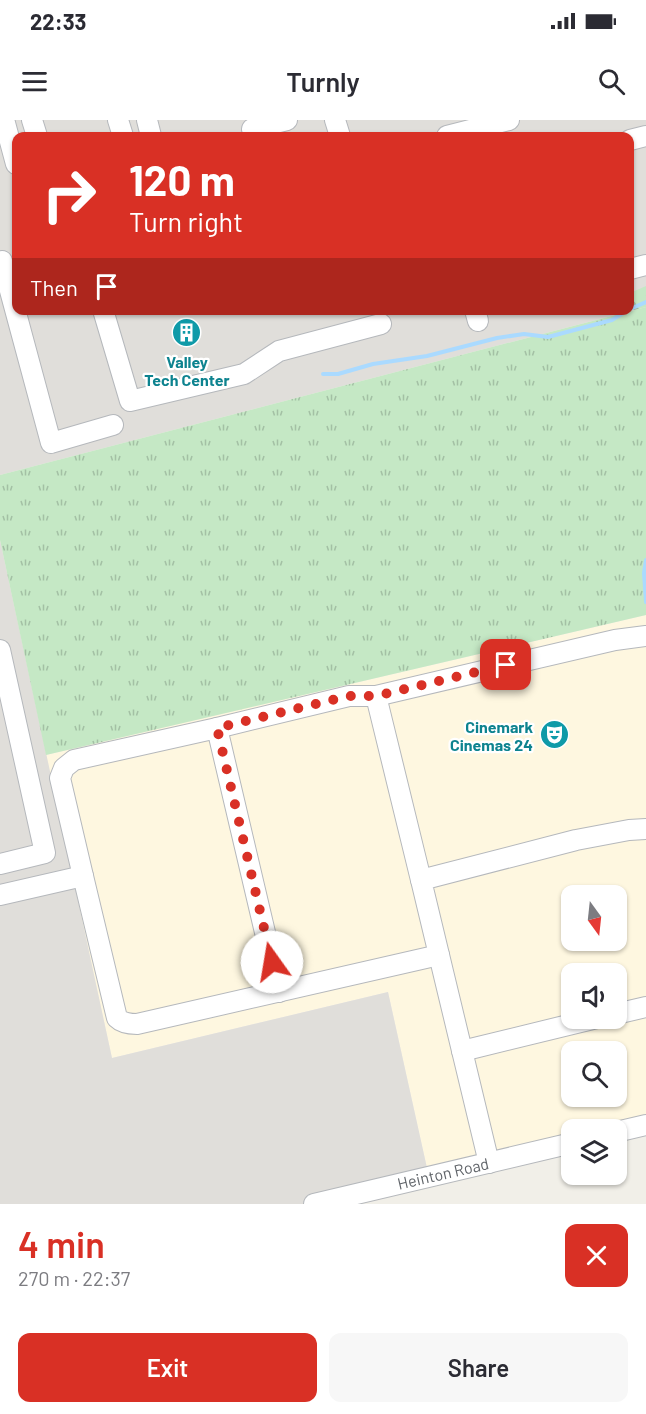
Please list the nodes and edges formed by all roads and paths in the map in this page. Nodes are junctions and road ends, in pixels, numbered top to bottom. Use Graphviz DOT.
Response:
graph roads {
  1 [pos="287,120"];
  2 [pos="439,120"];
  3 [pos="509,120"];
  4 [pos="6,123"];
  5 [pos="252,129"];
  6 [pos="451,132"];
  7 [pos="465,132"];
  8 [pos="12,148"];
  9 [pos="6,259"];
  10 [pos="12,292"];
  11 [pos="17,315"];
  12 [pos="104,315"];
  13 [pos="381,324"];
  14 [pos="113,425"];
  15 [pos="646,636"];
  16 [pos="0,650"];
  17 [pos="376,696"];
  18 [pos="217,728"];
  19 [pos="646,830"];
  20 [pos="0,864"];
  21 [pos="83,876"];
  22 [pos="421,880"];
  23 [pos="0,895"];
  24 [pos="439,955"];
  25 [pos="279,992"];
  26 [pos="646,1007"];
  27 [pos="627,1011"];
  28 [pos="561,1027"];
  29 [pos="462,1051"];
  30 [pos="646,1125"];
  31 [pos="627,1129"];
  32 [pos="561,1146"];
  33 [pos="489,1162"];
  34 [pos="314,1204"];
  1 -- 5 [label="street"];
  2 -- 6 [label="street"];
  3 -- 7 [label="street"];
  4 -- 8 [label="street"];
  9 -- 10 [label="street"];
  11 -- 14 [label="street"];
  12 -- 13 [label="street"];
  15 -- 17 [label="street"];
  16 -- 20 [label="street"];
  17 -- 18 [label="street"];
  17 -- 22 [label="street"];
  18 -- 21 [label="street"];
  18 -- 25 [label="street"];
  19 -- 22 [label="street"];
  21 -- 23 [label="street"];
  21 -- 25 [label="street"];
  22 -- 24 [label="street"];
  24 -- 25 [label="street"];
  24 -- 29 [label="street"];
  26 -- 27 [label="street"];
  28 -- 29 [label="street"];
  29 -- 33 [label="street"];
  30 -- 31 [label="street"];
  32 -- 33 [label="street, Heinton Road"];
  33 -- 34 [label="street, Heinton Road"];
}
